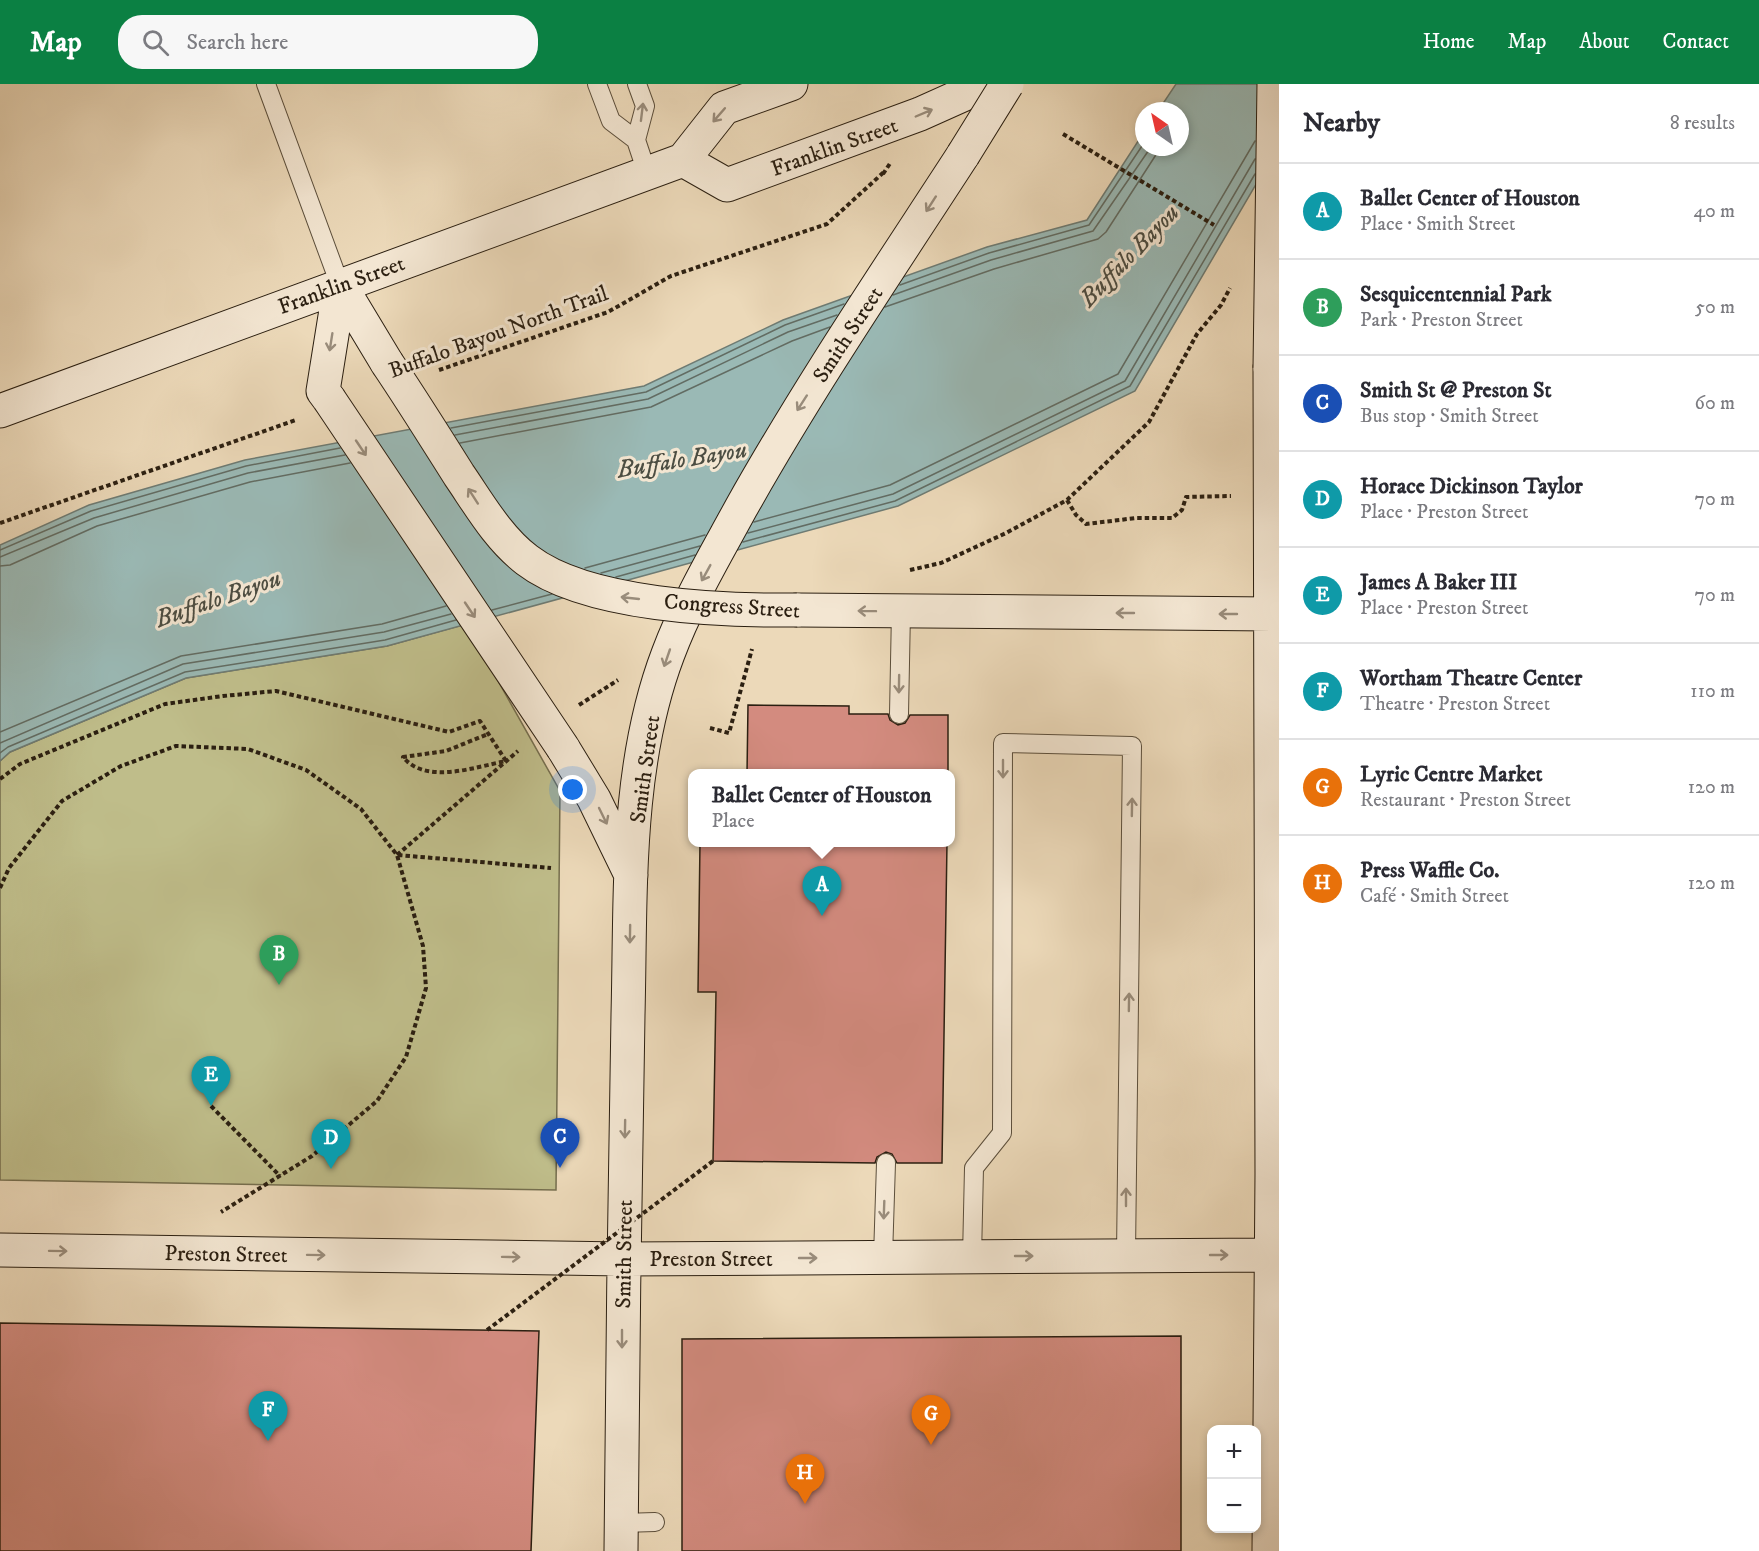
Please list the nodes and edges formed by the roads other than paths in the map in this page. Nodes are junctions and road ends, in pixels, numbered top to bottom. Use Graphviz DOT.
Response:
graph roads {
  1 [pos="266,84"];
  2 [pos="597,84"];
  3 [pos="637,84"];
  4 [pos="791,84"];
  5 [pos="987,84"];
  6 [pos="1007,84"];
  7 [pos="1274,84"];
  8 [pos="636,140"];
  9 [pos="683,160"];
  10 [pos="647,173"];
  11 [pos="339,285"];
  12 [pos="0,411"];
  13 [pos="688,604"];
  14 [pos="902,611"];
  15 [pos="1276,614"];
  16 [pos="898,714"];
  17 [pos="632,876"];
  18 [pos="886,1163"];
  19 [pos="0,1250"];
  20 [pos="1276,1255"];
  21 [pos="1126,1256"];
  22 [pos="883,1257"];
  23 [pos="972,1257"];
  24 [pos="623,1259"];
  25 [pos="655,1522"];
  26 [pos="622,1537"];
  27 [pos="1269,1551"];
  1 -- 11 [label="lane"];
  2 -- 8 [label="lane"];
  8 -- 3 [label="lane, one-way"];
  4 -- 9 [label="main road, one-way"];
  9 -- 5 [label="main road, Franklin Street, one-way"];
  6 -- 13 [label="main road, Smith Street, one-way, bridge"];
  7 -- 15 [label="main road, bridge"];
  8 -- 10 [label="lane"];
  9 -- 10 [label="main road, Franklin Street"];
  10 -- 11 [label="main road, Franklin Street"];
  11 -- 12 [label="main road, Franklin Street"];
  13 -- 11 [label="main road, Congress Street, one-way, bridge"];
  11 -- 17 [label="main road, one-way, bridge"];
  14 -- 13 [label="main road, Congress Street, one-way, bridge"];
  13 -- 17 [label="main road, Smith Street, one-way"];
  15 -- 14 [label="main road, Congress Street, one-way"];
  14 -- 16 [label="lane, one-way"];
  15 -- 20 [label="main road"];
  17 -- 24 [label="main road, Smith Street, one-way"];
  18 -- 22 [label="lane, one-way"];
  19 -- 24 [label="main road, Preston Street, one-way"];
  21 -- 20 [label="main road, Preston Street, one-way"];
  20 -- 27 [label="main road"];
  23 -- 21 [label="main road, Preston Street, one-way"];
  21 -- 23 [label="lane, one-way"];
  22 -- 23 [label="main road, Preston Street"];
  24 -- 22 [label="main road, Preston Street, one-way"];
  24 -- 26 [label="main road, Smith Street, one-way"];
  25 -- 26 [label="lane"];
}
